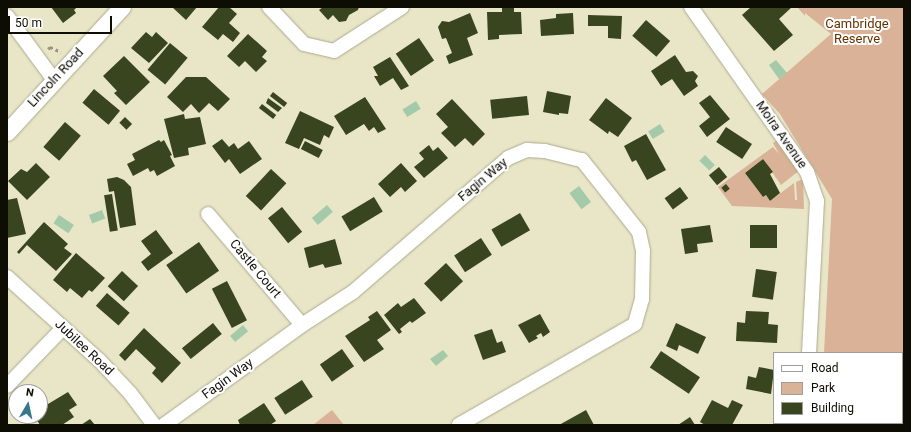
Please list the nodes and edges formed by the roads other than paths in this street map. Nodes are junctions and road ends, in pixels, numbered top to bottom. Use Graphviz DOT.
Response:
graph roads {
  1 [pos="122,7"];
  2 [pos="269,7"];
  3 [pos="402,7"];
  4 [pos="691,7"];
  5 [pos="7,16"];
  6 [pos="54,80"];
  7 [pos="7,132"];
  8 [pos="208,214"];
  9 [pos="7,277"];
  10 [pos="302,325"];
  11 [pos="63,328"];
  12 [pos="809,352"];
  13 [pos="7,386"];
  14 [pos="154,425"];
  15 [pos="164,425"];
  16 [pos="459,425"];
  1 -- 6 [label="street, Lincoln Road"];
  2 -- 3 [label="street"];
  4 -- 12 [label="street, Moira Avenue"];
  5 -- 6 [label="street"];
  6 -- 7 [label="street, Lincoln Road"];
  8 -- 10 [label="street, Castle Court"];
  9 -- 11 [label="street, Jubilee Road"];
  10 -- 15 [label="street, Fagin Way"];
  10 -- 16 [label="street, Fagin Way"];
  11 -- 13 [label="street"];
  11 -- 14 [label="street, Jubilee Road"];
}
